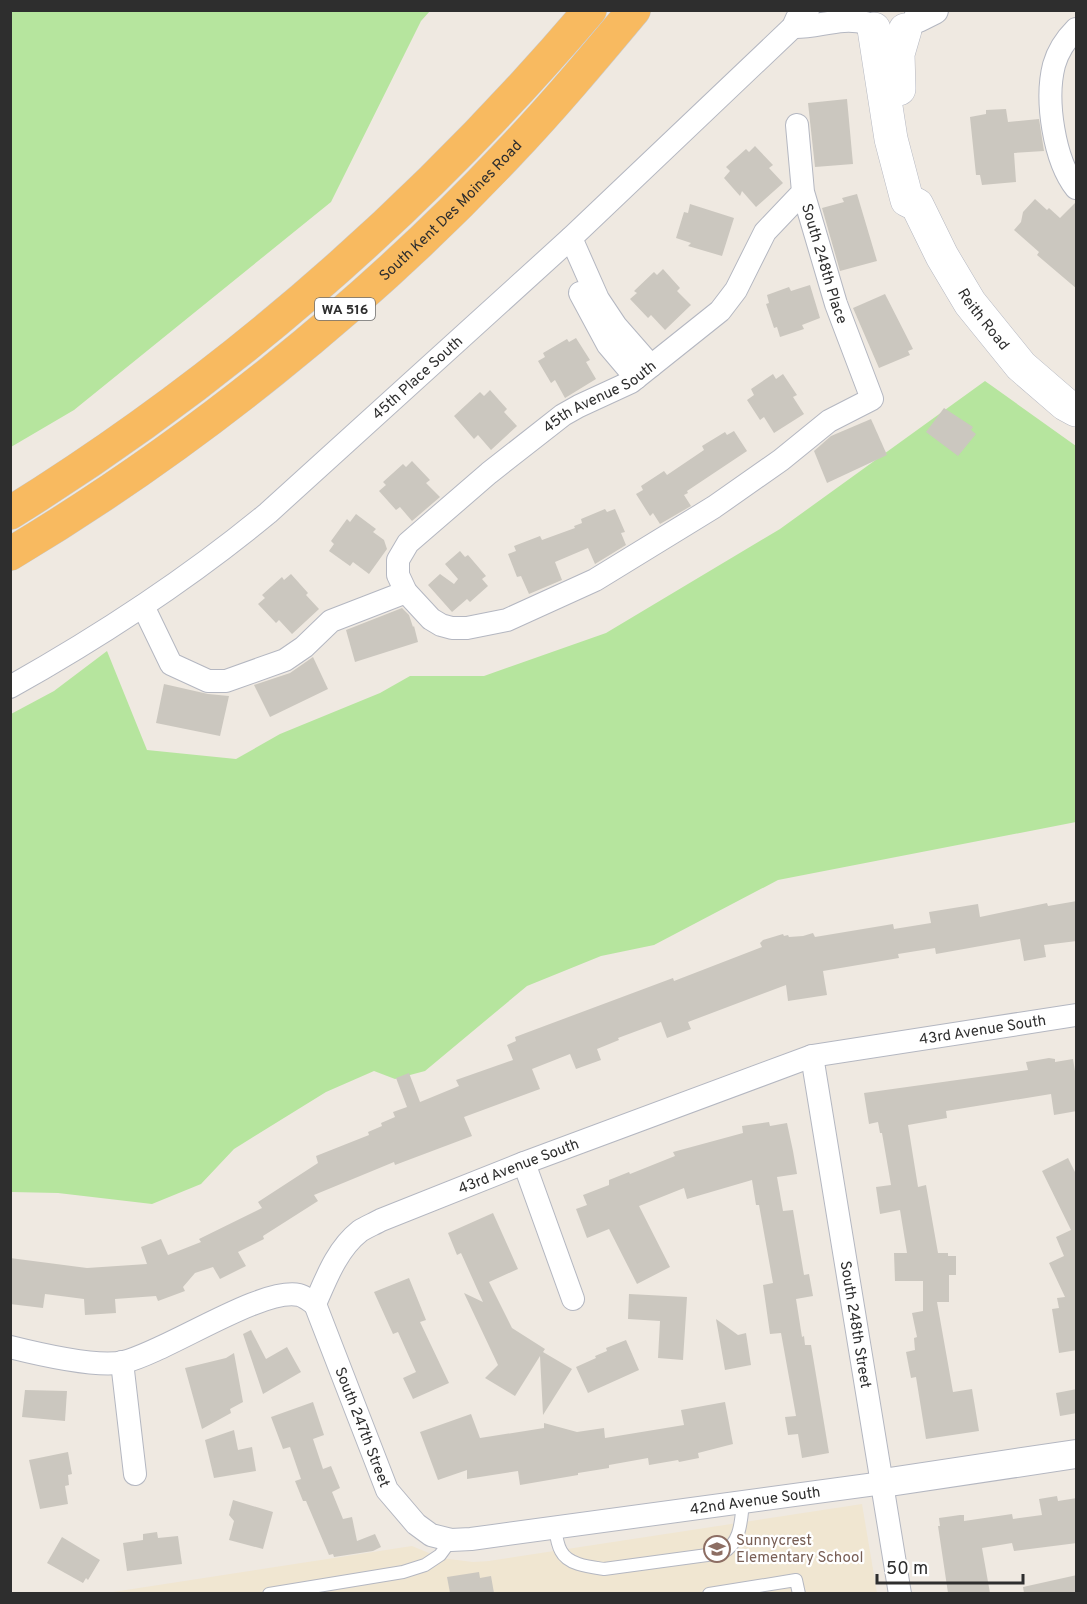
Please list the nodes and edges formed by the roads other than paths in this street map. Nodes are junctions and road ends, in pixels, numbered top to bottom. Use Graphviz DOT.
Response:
graph roads {
  1 [pos="590,10"];
  2 [pos="634,10"];
  3 [pos="801,19"];
  4 [pos="897,19"];
  5 [pos="1077,29"];
  6 [pos="797,125"];
  7 [pos="1077,188"];
  8 [pos="803,192"];
  9 [pos="565,243"];
  10 [pos="643,372"];
  11 [pos="872,399"];
  12 [pos="1077,410"];
  13 [pos="10,513"];
  14 [pos="10,554"];
  15 [pos="406,591"];
  16 [pos="143,606"];
  17 [pos="10,687"];
  18 [pos="1077,1015"];
  19 [pos="812,1056"];
  20 [pos="524,1162"];
  21 [pos="573,1299"];
  22 [pos="315,1304"];
  23 [pos="10,1347"];
  24 [pos="122,1362"];
  25 [pos="1077,1454"];
  26 [pos="135,1474"];
  27 [pos="883,1483"];
  28 [pos="743,1502"];
  29 [pos="555,1527"];
  30 [pos="441,1538"];
  31 [pos="270,1593"];
  32 [pos="709,1593"];
  33 [pos="798,1593"];
  34 [pos="900,1593"];
  1 -- 13 [label="highway, WA 516"];
  2 -- 14 [label="highway, South Kent Des Moines Road / WA 516"];
  3 -- 4 [label="street, 45th Place South"];
  3 -- 9 [label="street, 45th Place South"];
  4 -- 12 [label="main road, Reith Road"];
  5 -- 7 [label="street"];
  6 -- 8 [label="street, South 248th Place"];
  8 -- 10 [label="street, 45th Avenue South"];
  8 -- 11 [label="street, South 248th Place"];
  9 -- 10 [label="street"];
  9 -- 16 [label="street, 45th Place South"];
  10 -- 15 [label="street, 45th Avenue South"];
  11 -- 15 [label="street, 45th Avenue South"];
  15 -- 16 [label="street"];
  16 -- 17 [label="street, 45th Place South"];
  18 -- 19 [label="street, 43rd Avenue South"];
  19 -- 20 [label="street, 43rd Avenue South"];
  19 -- 27 [label="street, South 248th Street"];
  20 -- 21 [label="street"];
  20 -- 22 [label="street, 43rd Avenue South"];
  22 -- 24 [label="street"];
  22 -- 30 [label="street, South 247th Street"];
  23 -- 24 [label="street"];
  24 -- 26 [label="street"];
  25 -- 27 [label="street, 42nd Avenue South"];
  27 -- 28 [label="street, 42nd Avenue South"];
  27 -- 34 [label="street, South 248th Street"];
  28 -- 29 [label="street, 42nd Avenue South"];
  28 -- 29 [label="lane"];
  29 -- 30 [label="street, 42nd Avenue South"];
  30 -- 31 [label="lane"];
  32 -- 33 [label="lane"];
}
